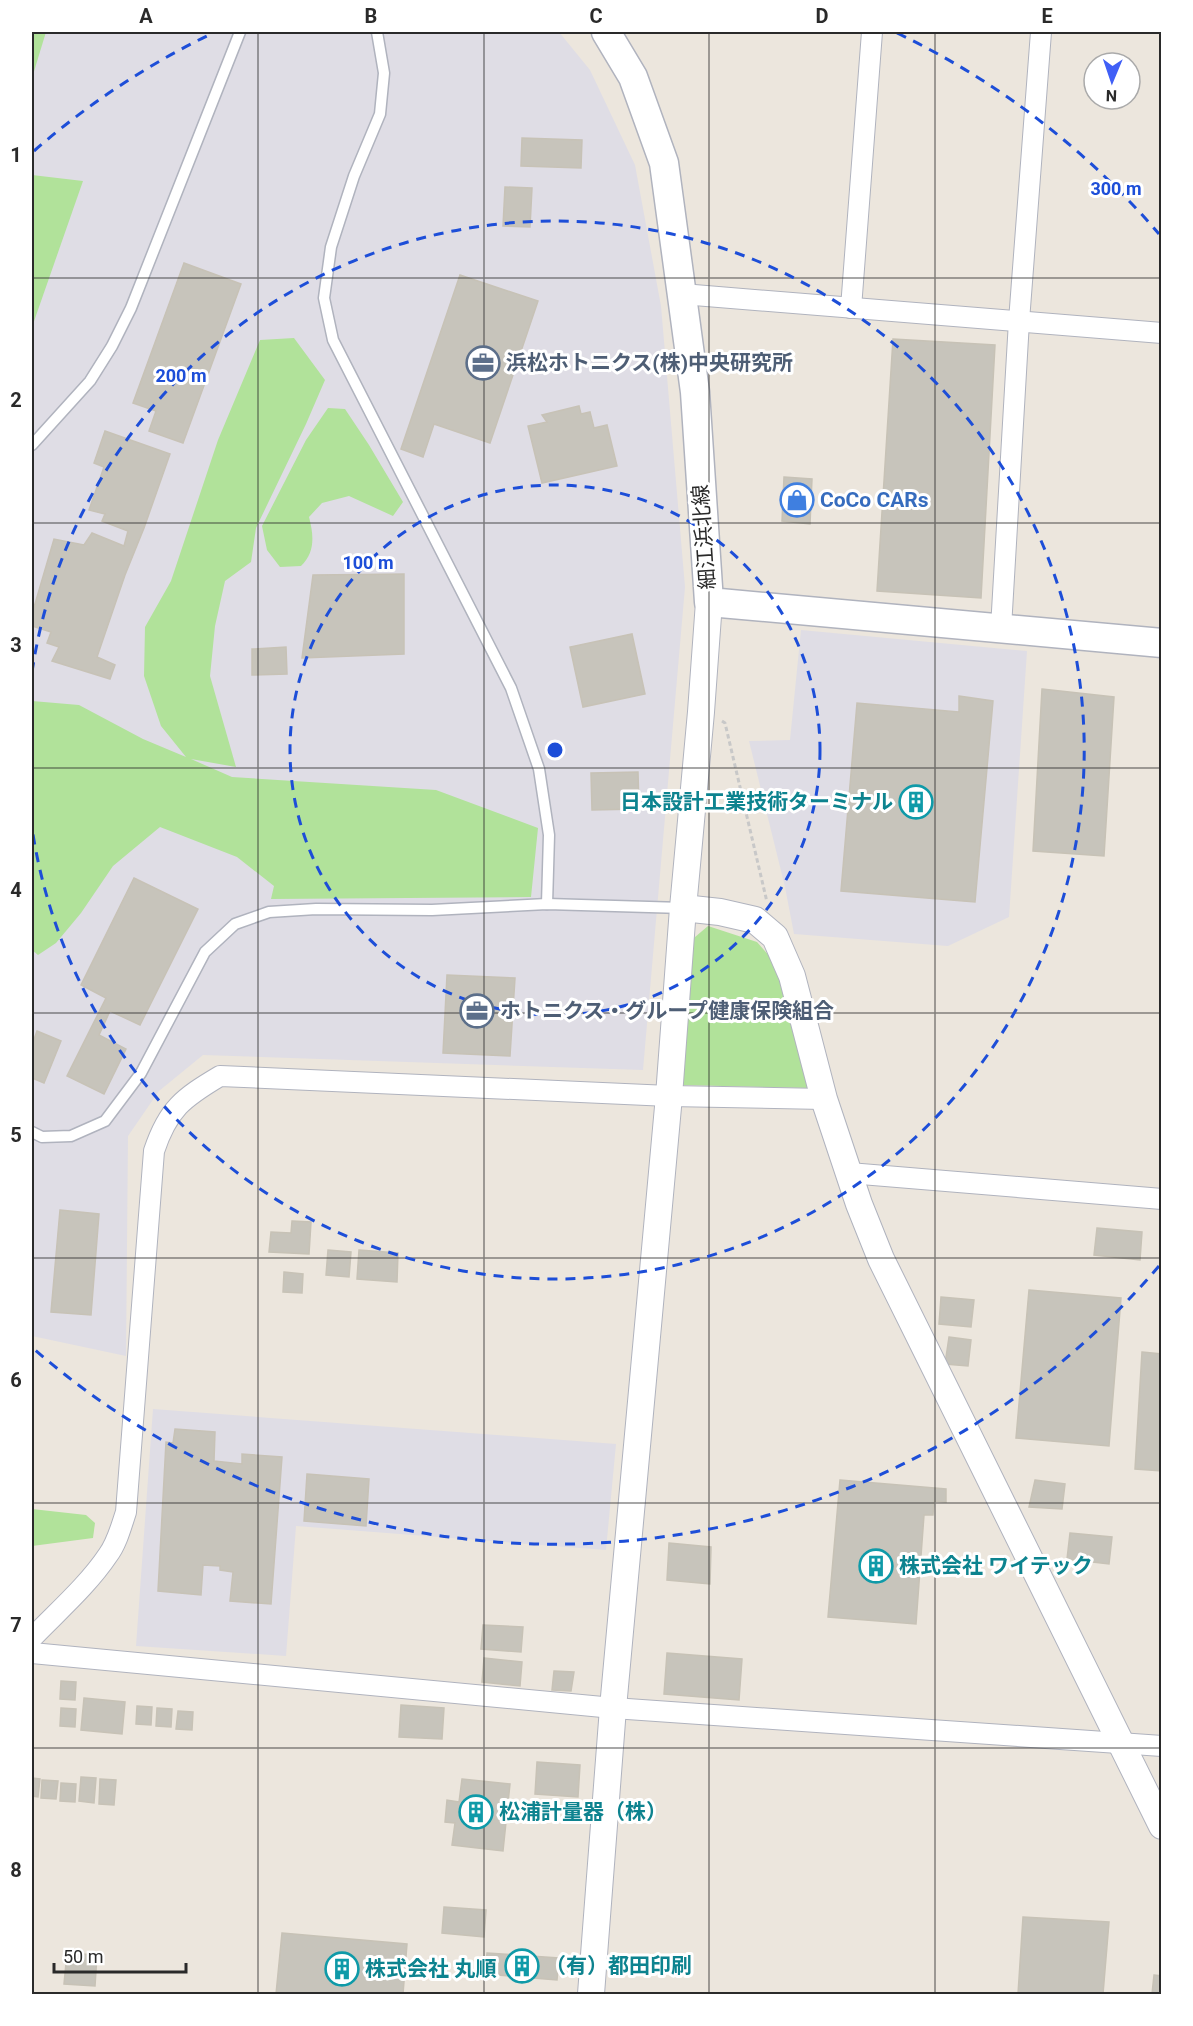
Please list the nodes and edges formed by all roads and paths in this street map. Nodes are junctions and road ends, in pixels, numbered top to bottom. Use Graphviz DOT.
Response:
graph roads {
  1 [pos="240,32"];
  2 [pos="377,32"];
  3 [pos="606,32"];
  4 [pos="872,32"];
  5 [pos="1041,32"];
  6 [pos="682,294"];
  7 [pos="851,308"];
  8 [pos="1019,321"];
  9 [pos="1161,333"];
  10 [pos="32,445"];
  11 [pos="708,602"];
  12 [pos="1001,628"];
  13 [pos="1161,643"];
  14 [pos="701,712"];
  15 [pos="547,904"];
  16 [pos="683,908"];
  17 [pos="775,937"];
  18 [pos="669,1096"];
  19 [pos="824,1099"];
  20 [pos="32,1132"];
  21 [pos="849,1173"];
  22 [pos="1161,1199"];
  23 [pos="32,1638"];
  24 [pos="32,1653"];
  25 [pos="614,1708"];
  26 [pos="1121,1743"];
  27 [pos="1161,1746"];
  28 [pos="1161,1826"];
  29 [pos="591,1995"];
  1 -- 10 [label="lane"];
  2 -- 15 [label="lane"];
  3 -- 6 [label="main road, 細江浜北線"];
  4 -- 7 [label="street"];
  5 -- 8 [label="street"];
  6 -- 7 [label="street"];
  6 -- 11 [label="main road, 細江浜北線"];
  7 -- 8 [label="street"];
  8 -- 9 [label="street"];
  8 -- 12 [label="street"];
  11 -- 12 [label="main road, 細江浜北線"];
  11 -- 14 [label="street"];
  12 -- 13 [label="main road, 細江浜北線"];
  14 -- 16 [label="street"];
  14 -- 17 [label="path"];
  15 -- 16 [label="lane"];
  15 -- 20 [label="lane"];
  16 -- 17 [label="street"];
  16 -- 18 [label="street"];
  17 -- 19 [label="street"];
  18 -- 19 [label="street"];
  18 -- 23 [label="street"];
  18 -- 25 [label="street"];
  19 -- 21 [label="street"];
  21 -- 22 [label="street"];
  21 -- 26 [label="street"];
  24 -- 25 [label="street"];
  25 -- 26 [label="street"];
  25 -- 29 [label="street"];
  26 -- 27 [label="street"];
  26 -- 28 [label="street"];
}
